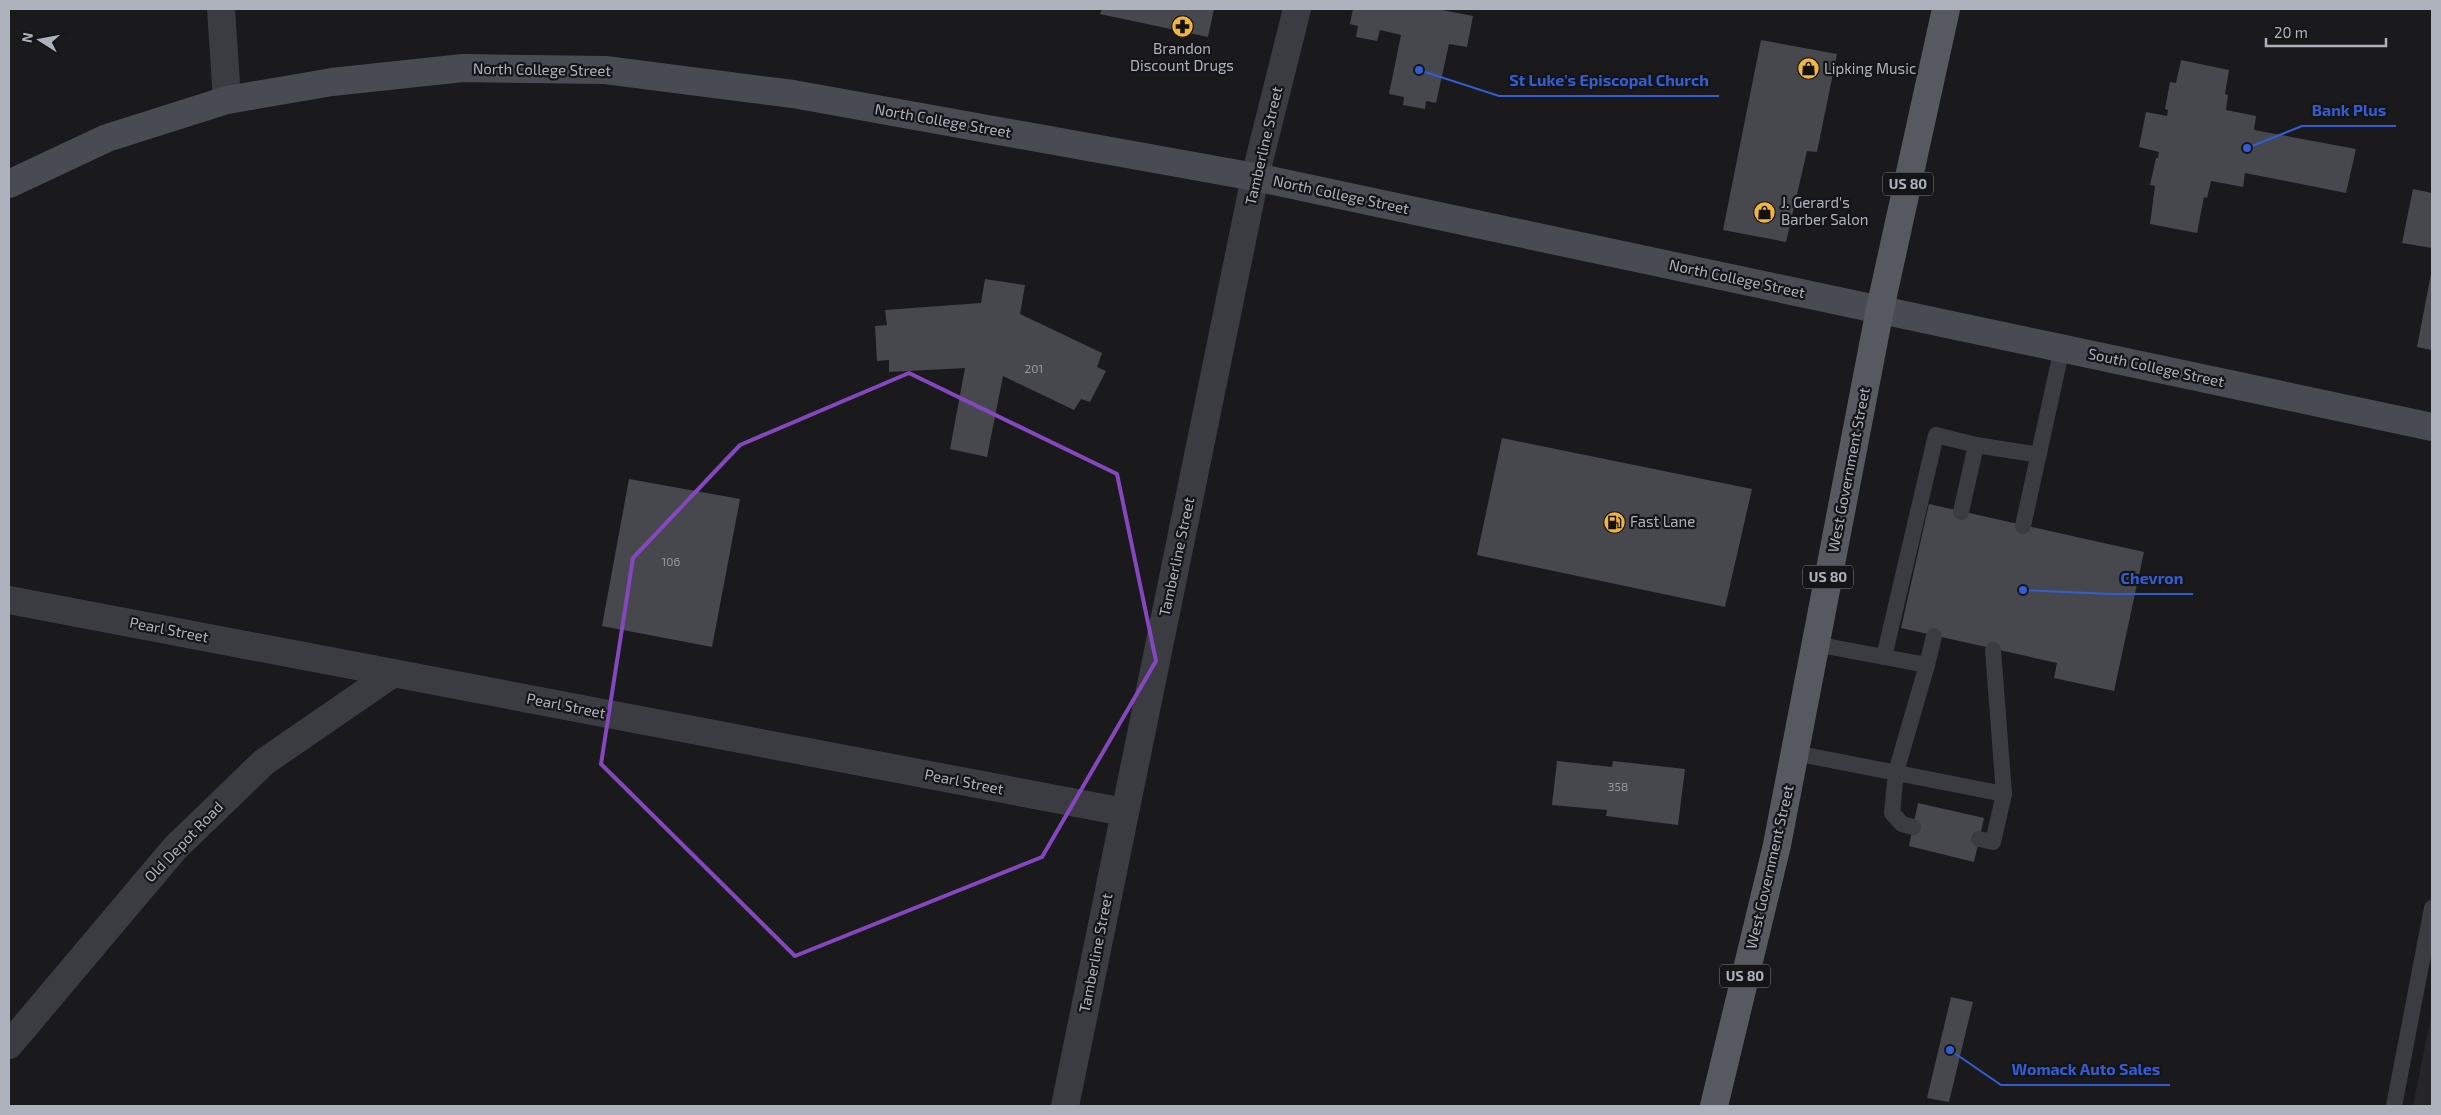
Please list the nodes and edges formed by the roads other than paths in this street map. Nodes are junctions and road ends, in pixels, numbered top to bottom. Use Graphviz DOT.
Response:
graph roads {
  1 [pos="221,9"];
  2 [pos="1297,9"];
  3 [pos="1946,9"];
  4 [pos="227,100"];
  5 [pos="1255,177"];
  6 [pos="9,184"];
  7 [pos="1880,309"];
  8 [pos="2062,348"];
  9 [pos="2432,426"];
  10 [pos="1976,445"];
  11 [pos="2039,455"];
  12 [pos="1961,512"];
  13 [pos="2023,526"];
  14 [pos="9,600"];
  15 [pos="1934,636"];
  16 [pos="1815,644"];
  17 [pos="1992,650"];
  18 [pos="1884,657"];
  19 [pos="1927,665"];
  20 [pos="392,674"];
  21 [pos="1795,753"];
  22 [pos="1896,772"];
  23 [pos="2004,794"];
  24 [pos="1124,812"];
  25 [pos="1913,827"];
  26 [pos="1979,839"];
  27 [pos="2432,908"];
  28 [pos="9,1046"];
  29 [pos="1065,1106"];
  30 [pos="1714,1106"];
  31 [pos="2394,1106"];
  1 -- 4 [label="street"];
  2 -- 5 [label="street, Tamberline Street"];
  3 -- 7 [label="main road, West Government Street / US 80"];
  4 -- 5 [label="main road, North College Street"];
  4 -- 6 [label="main road, North College Street"];
  5 -- 7 [label="main road, North College Street"];
  5 -- 24 [label="street, Tamberline Street"];
  7 -- 8 [label="main road, South College Street"];
  7 -- 16 [label="main road, West Government Street / US 80"];
  8 -- 9 [label="main road, South College Street"];
  8 -- 11 [label="lane"];
  10 -- 11 [label="lane"];
  10 -- 12 [label="lane"];
  10 -- 18 [label="lane"];
  11 -- 13 [label="lane"];
  14 -- 20 [label="street, Pearl Street"];
  15 -- 19 [label="lane"];
  16 -- 18 [label="lane"];
  16 -- 21 [label="main road, West Government Street / US 80"];
  17 -- 23 [label="lane"];
  18 -- 19 [label="lane"];
  19 -- 22 [label="lane"];
  20 -- 24 [label="street, Pearl Street"];
  20 -- 28 [label="street, Old Depot Road"];
  21 -- 22 [label="lane"];
  21 -- 30 [label="main road, West Government Street / US 80"];
  22 -- 23 [label="lane"];
  22 -- 25 [label="lane"];
  23 -- 26 [label="lane"];
  24 -- 29 [label="street, Tamberline Street"];
  27 -- 31 [label="lane"];
}
